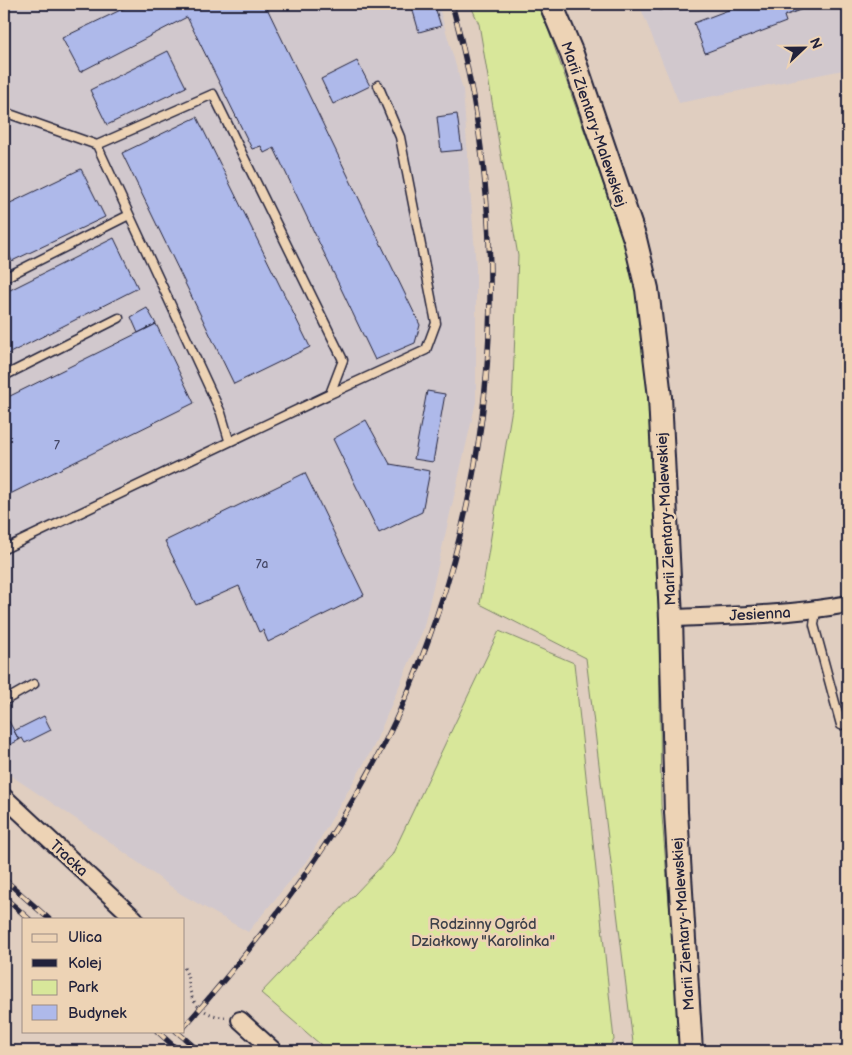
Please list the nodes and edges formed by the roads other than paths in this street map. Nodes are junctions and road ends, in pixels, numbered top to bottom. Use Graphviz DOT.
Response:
graph roads {
  1 [pos="550,4"];
  2 [pos="378,86"];
  3 [pos="4,112"];
  4 [pos="97,145"];
  5 [pos="129,216"];
  6 [pos="4,278"];
  7 [pos="119,318"];
  8 [pos="4,376"];
  9 [pos="330,394"];
  10 [pos="229,440"];
  11 [pos="4,549"];
  12 [pos="848,604"];
  13 [pos="816,610"];
  14 [pos="671,618"];
  15 [pos="34,684"];
  16 [pos="4,701"];
  17 [pos="842,725"];
  18 [pos="4,797"];
  19 [pos="134,918"];
  20 [pos="240,1020"];
  21 [pos="274,1051"];
  22 [pos="691,1051"];
  1 -- 14 [label="street, Marii Zientary-Malewskiej"];
  2 -- 9 [label="lane"];
  3 -- 4 [label="lane"];
  4 -- 5 [label="lane"];
  4 -- 9 [label="lane"];
  5 -- 6 [label="lane"];
  5 -- 10 [label="lane"];
  7 -- 8 [label="lane"];
  9 -- 10 [label="lane"];
  10 -- 11 [label="lane"];
  12 -- 13 [label="street, Jesienna"];
  13 -- 14 [label="street, Jesienna"];
  13 -- 17 [label="lane"];
  14 -- 22 [label="street, Marii Zientary-Malewskiej"];
  15 -- 16 [label="lane"];
  18 -- 19 [label="street, Tracka"];
  20 -- 21 [label="street"];
}
